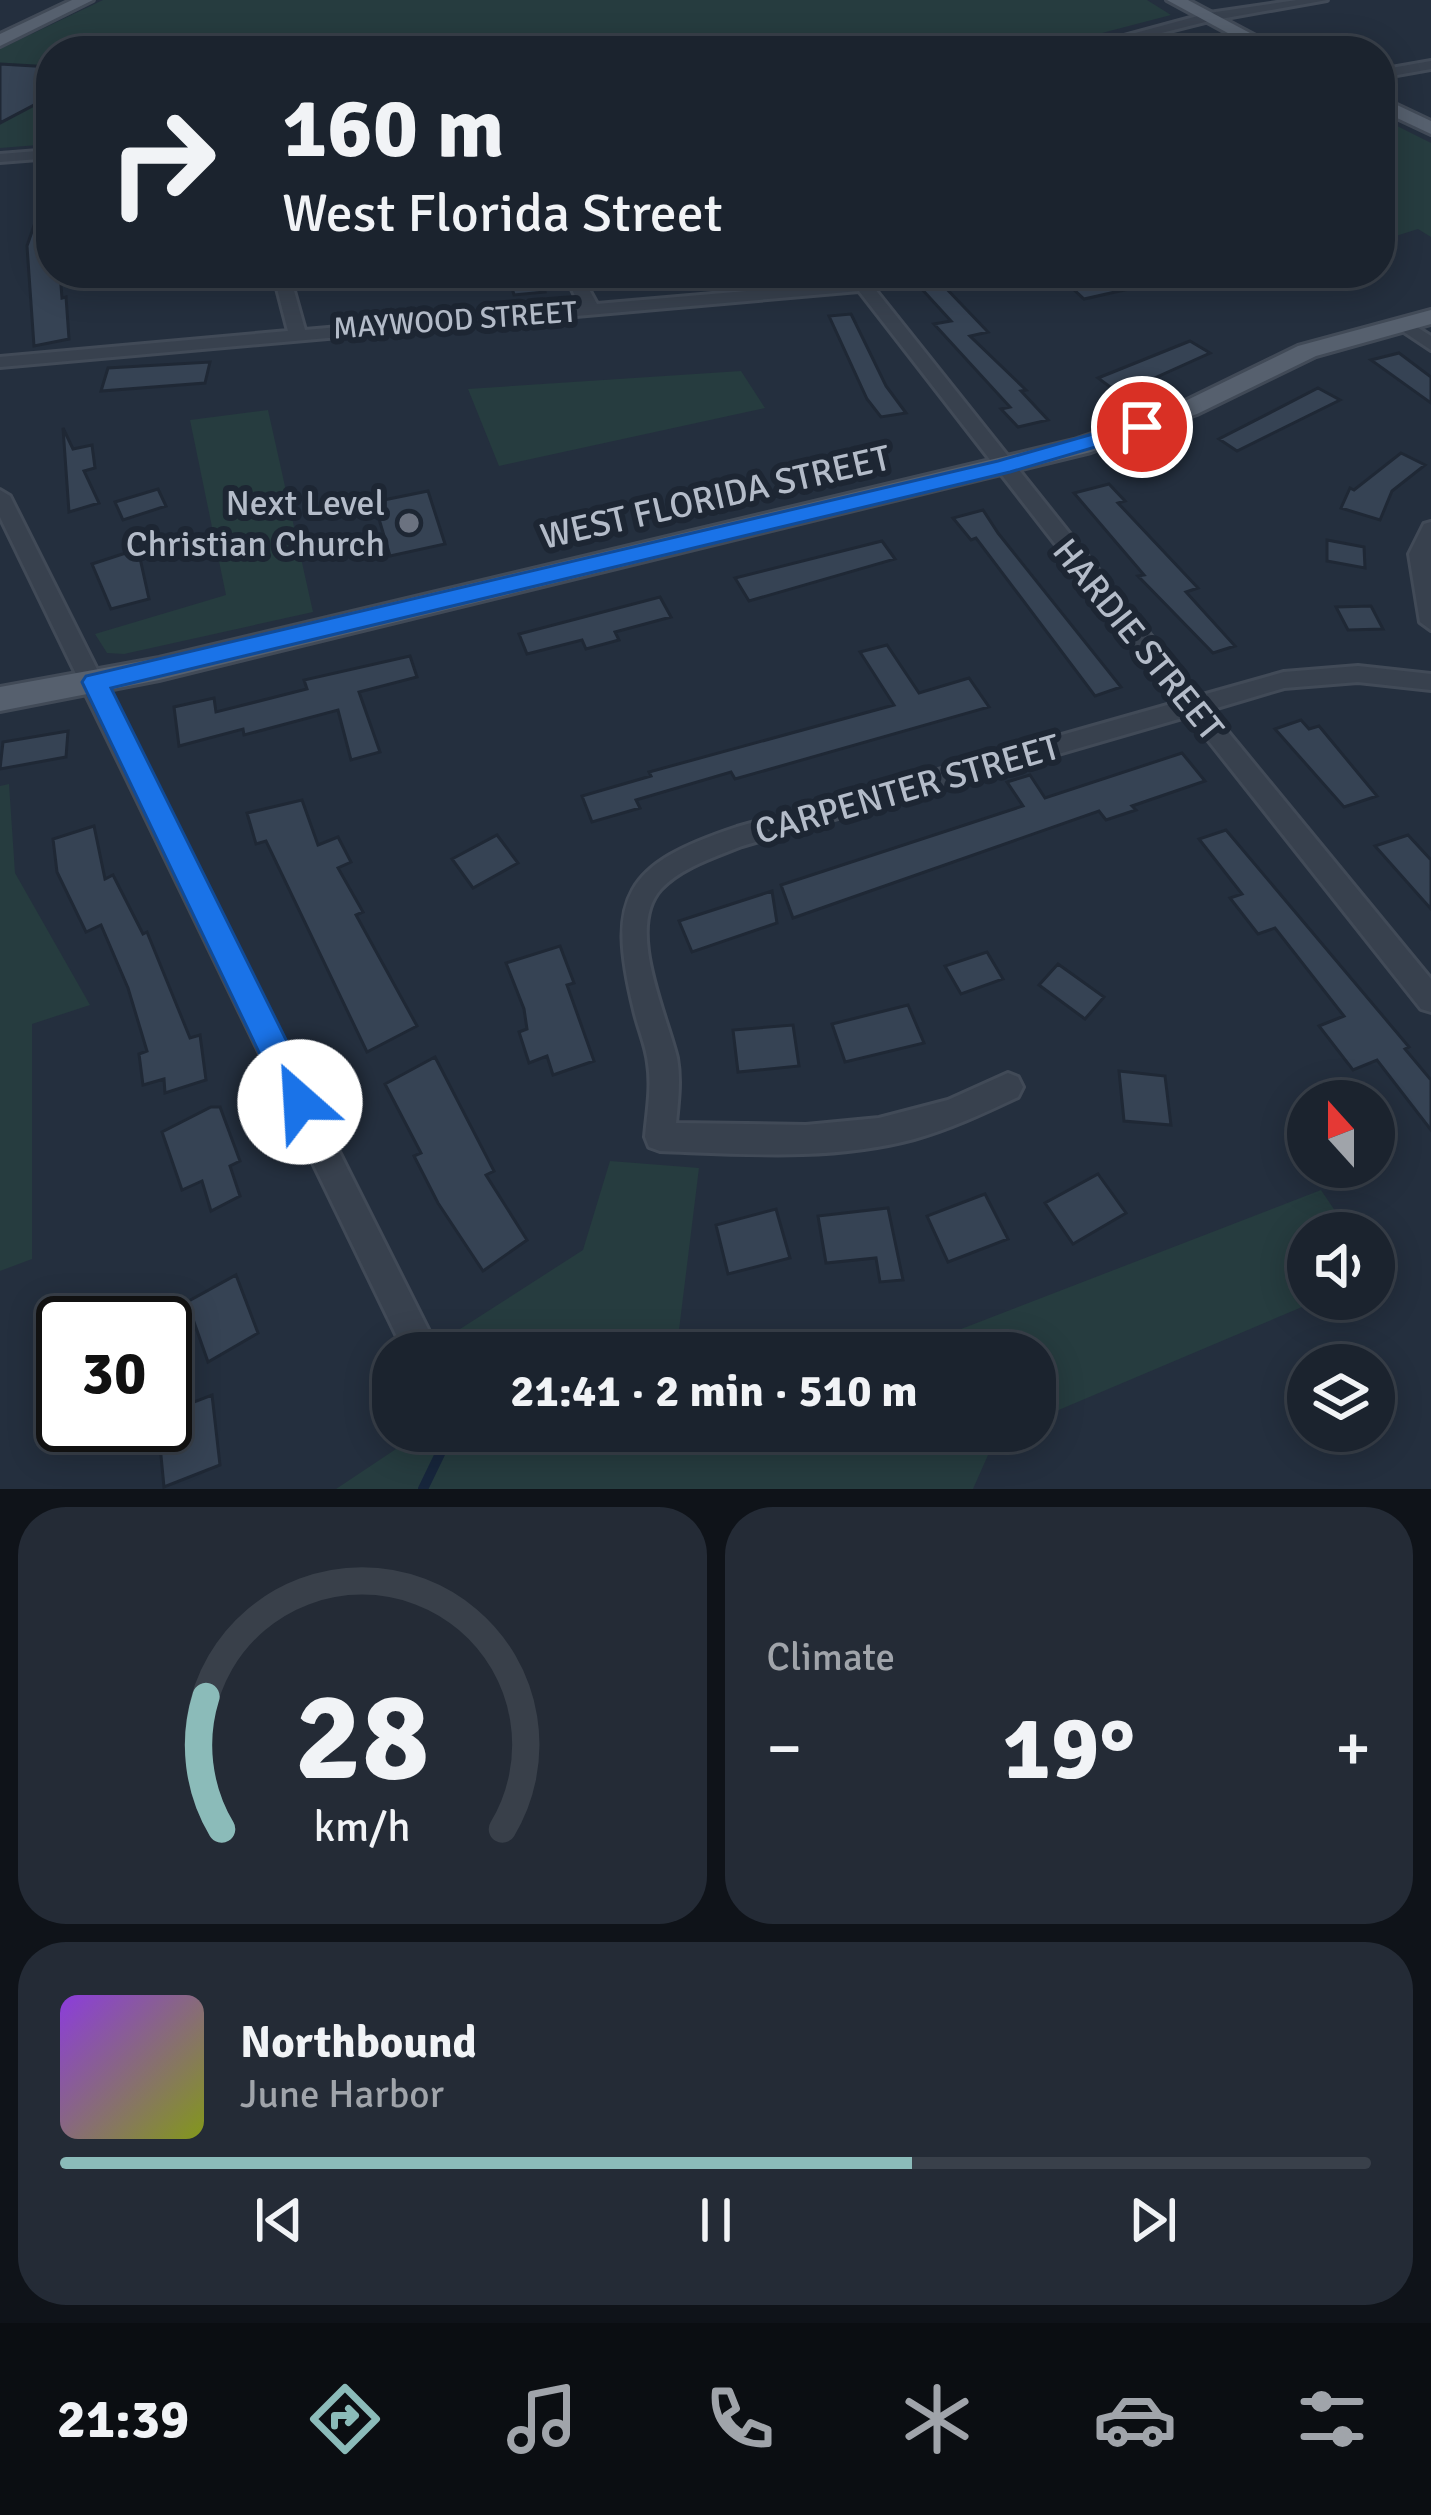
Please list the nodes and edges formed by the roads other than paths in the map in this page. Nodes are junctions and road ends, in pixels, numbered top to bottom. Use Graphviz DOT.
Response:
graph roads {
  1 [pos="63,0"];
  2 [pos="85,0"];
  3 [pos="1175,0"];
  4 [pos="1322,0"];
  5 [pos="1209,16"];
  6 [pos="0,31"];
  7 [pos="1132,36"];
  8 [pos="1247,36"];
  9 [pos="0,41"];
  10 [pos="1431,65"];
  11 [pos="1395,71"];
  12 [pos="1395,117"];
  13 [pos="1431,128"];
  14 [pos="36,155"];
  15 [pos="0,158"];
  16 [pos="285,288"];
  17 [pos="580,288"];
  18 [pos="787,288"];
  19 [pos="864,288"];
  20 [pos="591,310"];
  21 [pos="1431,317"];
  22 [pos="1404,324"];
  23 [pos="297,333"];
  24 [pos="1431,345"];
  25 [pos="0,362"];
  26 [pos="1002,467"];
  27 [pos="0,496"];
  28 [pos="1431,529"];
  29 [pos="1431,622"];
  30 [pos="95,682"];
  31 [pos="1431,682"];
  32 [pos="0,699"];
  33 [pos="1194,707"];
  34 [pos="1431,1000"];
  35 [pos="1008,1087"];
  36 [pos="413,1332"];
  1 -- 6 [label="main road"];
  2 -- 9 [label="main road"];
  3 -- 5 [label="main road"];
  4 -- 5 [label="street"];
  5 -- 7 [label="street"];
  5 -- 8 [label="main road"];
  10 -- 11 [label="street"];
  12 -- 13 [label="main road"];
  14 -- 15 [label="street"];
  16 -- 23 [label="street"];
  17 -- 20 [label="street"];
  18 -- 20 [label="street, MAYWOOD STREET"];
  19 -- 26 [label="street, HARDIE STREET"];
  20 -- 23 [label="street, MAYWOOD STREET"];
  21 -- 22 [label="main road, WEST FLORIDA STREET"];
  22 -- 24 [label="street"];
  22 -- 26 [label="main road, WEST FLORIDA STREET"];
  23 -- 25 [label="street, MAYWOOD STREET"];
  26 -- 30 [label="main road, WEST FLORIDA STREET"];
  26 -- 33 [label="street, HARDIE STREET"];
  27 -- 30 [label="street"];
  28 -- 29 [label="street"];
  30 -- 32 [label="main road, WEST FLORIDA STREET"];
  30 -- 36 [label="street"];
  31 -- 33 [label="street, CARPENTER STREET"];
  33 -- 34 [label="street, HARDIE STREET"];
  33 -- 35 [label="street, CARPENTER STREET"];
}
